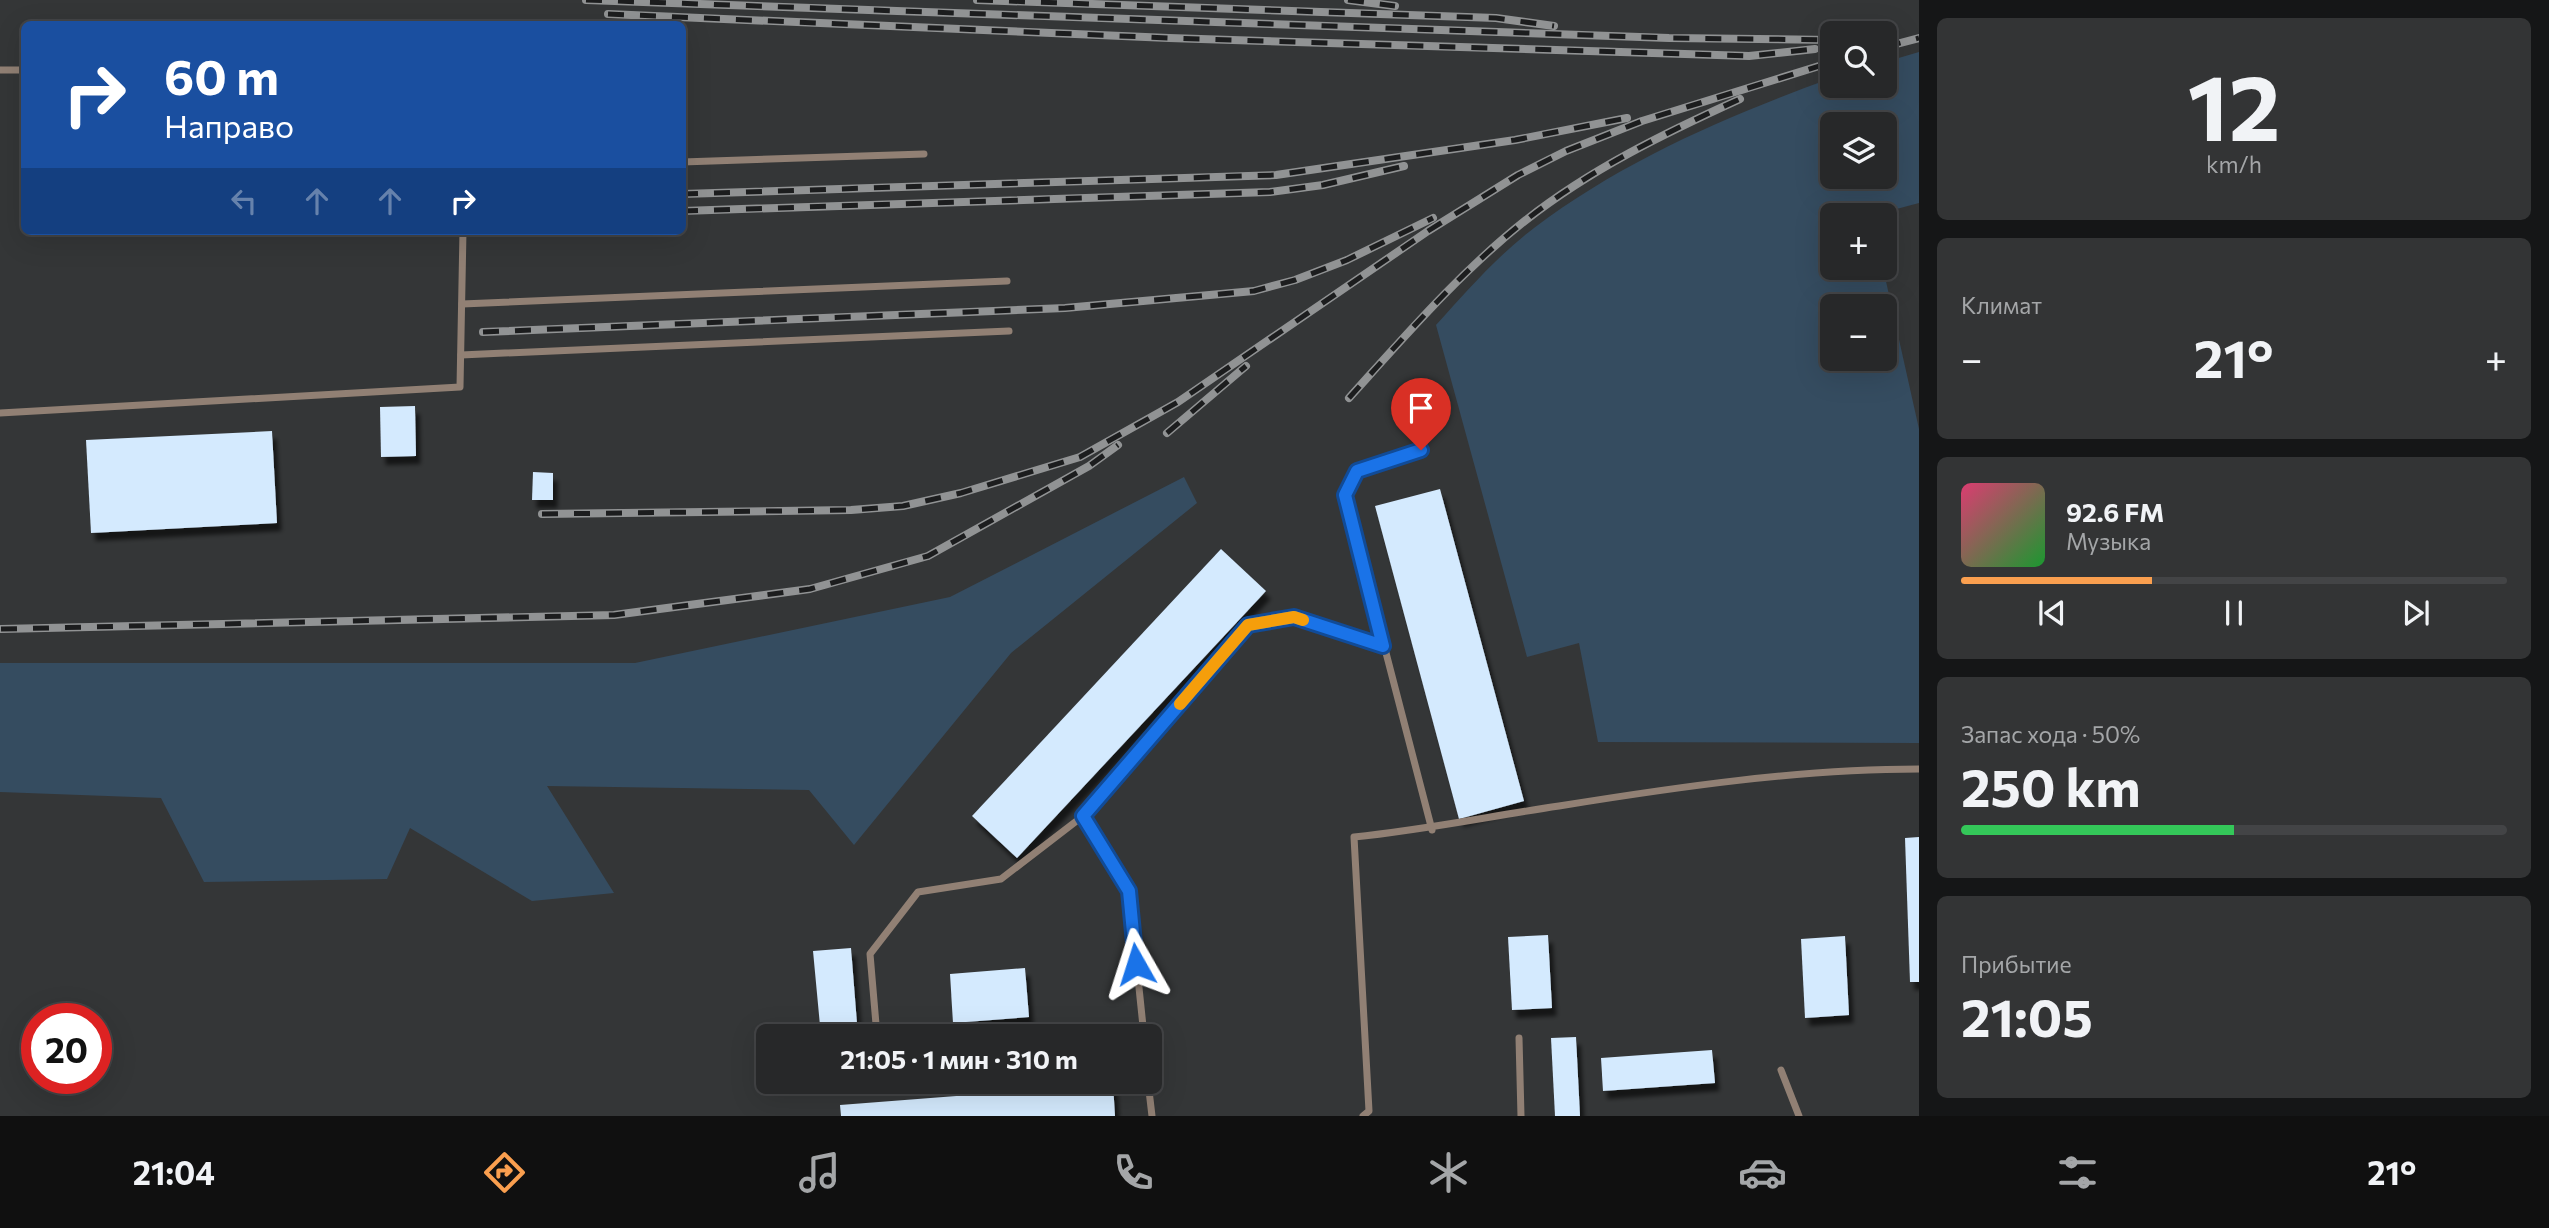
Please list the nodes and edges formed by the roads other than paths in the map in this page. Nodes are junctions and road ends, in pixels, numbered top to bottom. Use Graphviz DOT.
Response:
graph roads {
  1 [pos="0,70"];
  2 [pos="21,70"];
  3 [pos="924,153"];
  4 [pos="686,162"];
  5 [pos="463,235"];
  6 [pos="1007,281"];
  7 [pos="462,304"];
  8 [pos="1009,331"];
  9 [pos="461,355"];
  10 [pos="0,413"];
  11 [pos="1421,450"];
  12 [pos="1383,646"];
  13 [pos="1919,769"];
  14 [pos="1083,816"];
  15 [pos="1432,830"];
  16 [pos="876,1024"];
  17 [pos="1143,1024"];
  18 [pos="1519,1038"];
  19 [pos="1781,1070"];
  20 [pos="1149,1094"];
  21 [pos="1152,1116"];
  22 [pos="1363,1116"];
  23 [pos="1521,1116"];
  24 [pos="1799,1116"];
  1 -- 2 [label="lane"];
  3 -- 4 [label="lane"];
  5 -- 7 [label="lane"];
  6 -- 7 [label="lane"];
  7 -- 9 [label="lane"];
  8 -- 9 [label="lane"];
  9 -- 10 [label="lane"];
  11 -- 12 [label="lane"];
  12 -- 14 [label="lane"];
  12 -- 15 [label="lane"];
  13 -- 15 [label="lane"];
  14 -- 16 [label="lane"];
  14 -- 17 [label="lane"];
  15 -- 22 [label="lane"];
  18 -- 23 [label="lane"];
  19 -- 24 [label="lane"];
  20 -- 21 [label="lane"];
}
